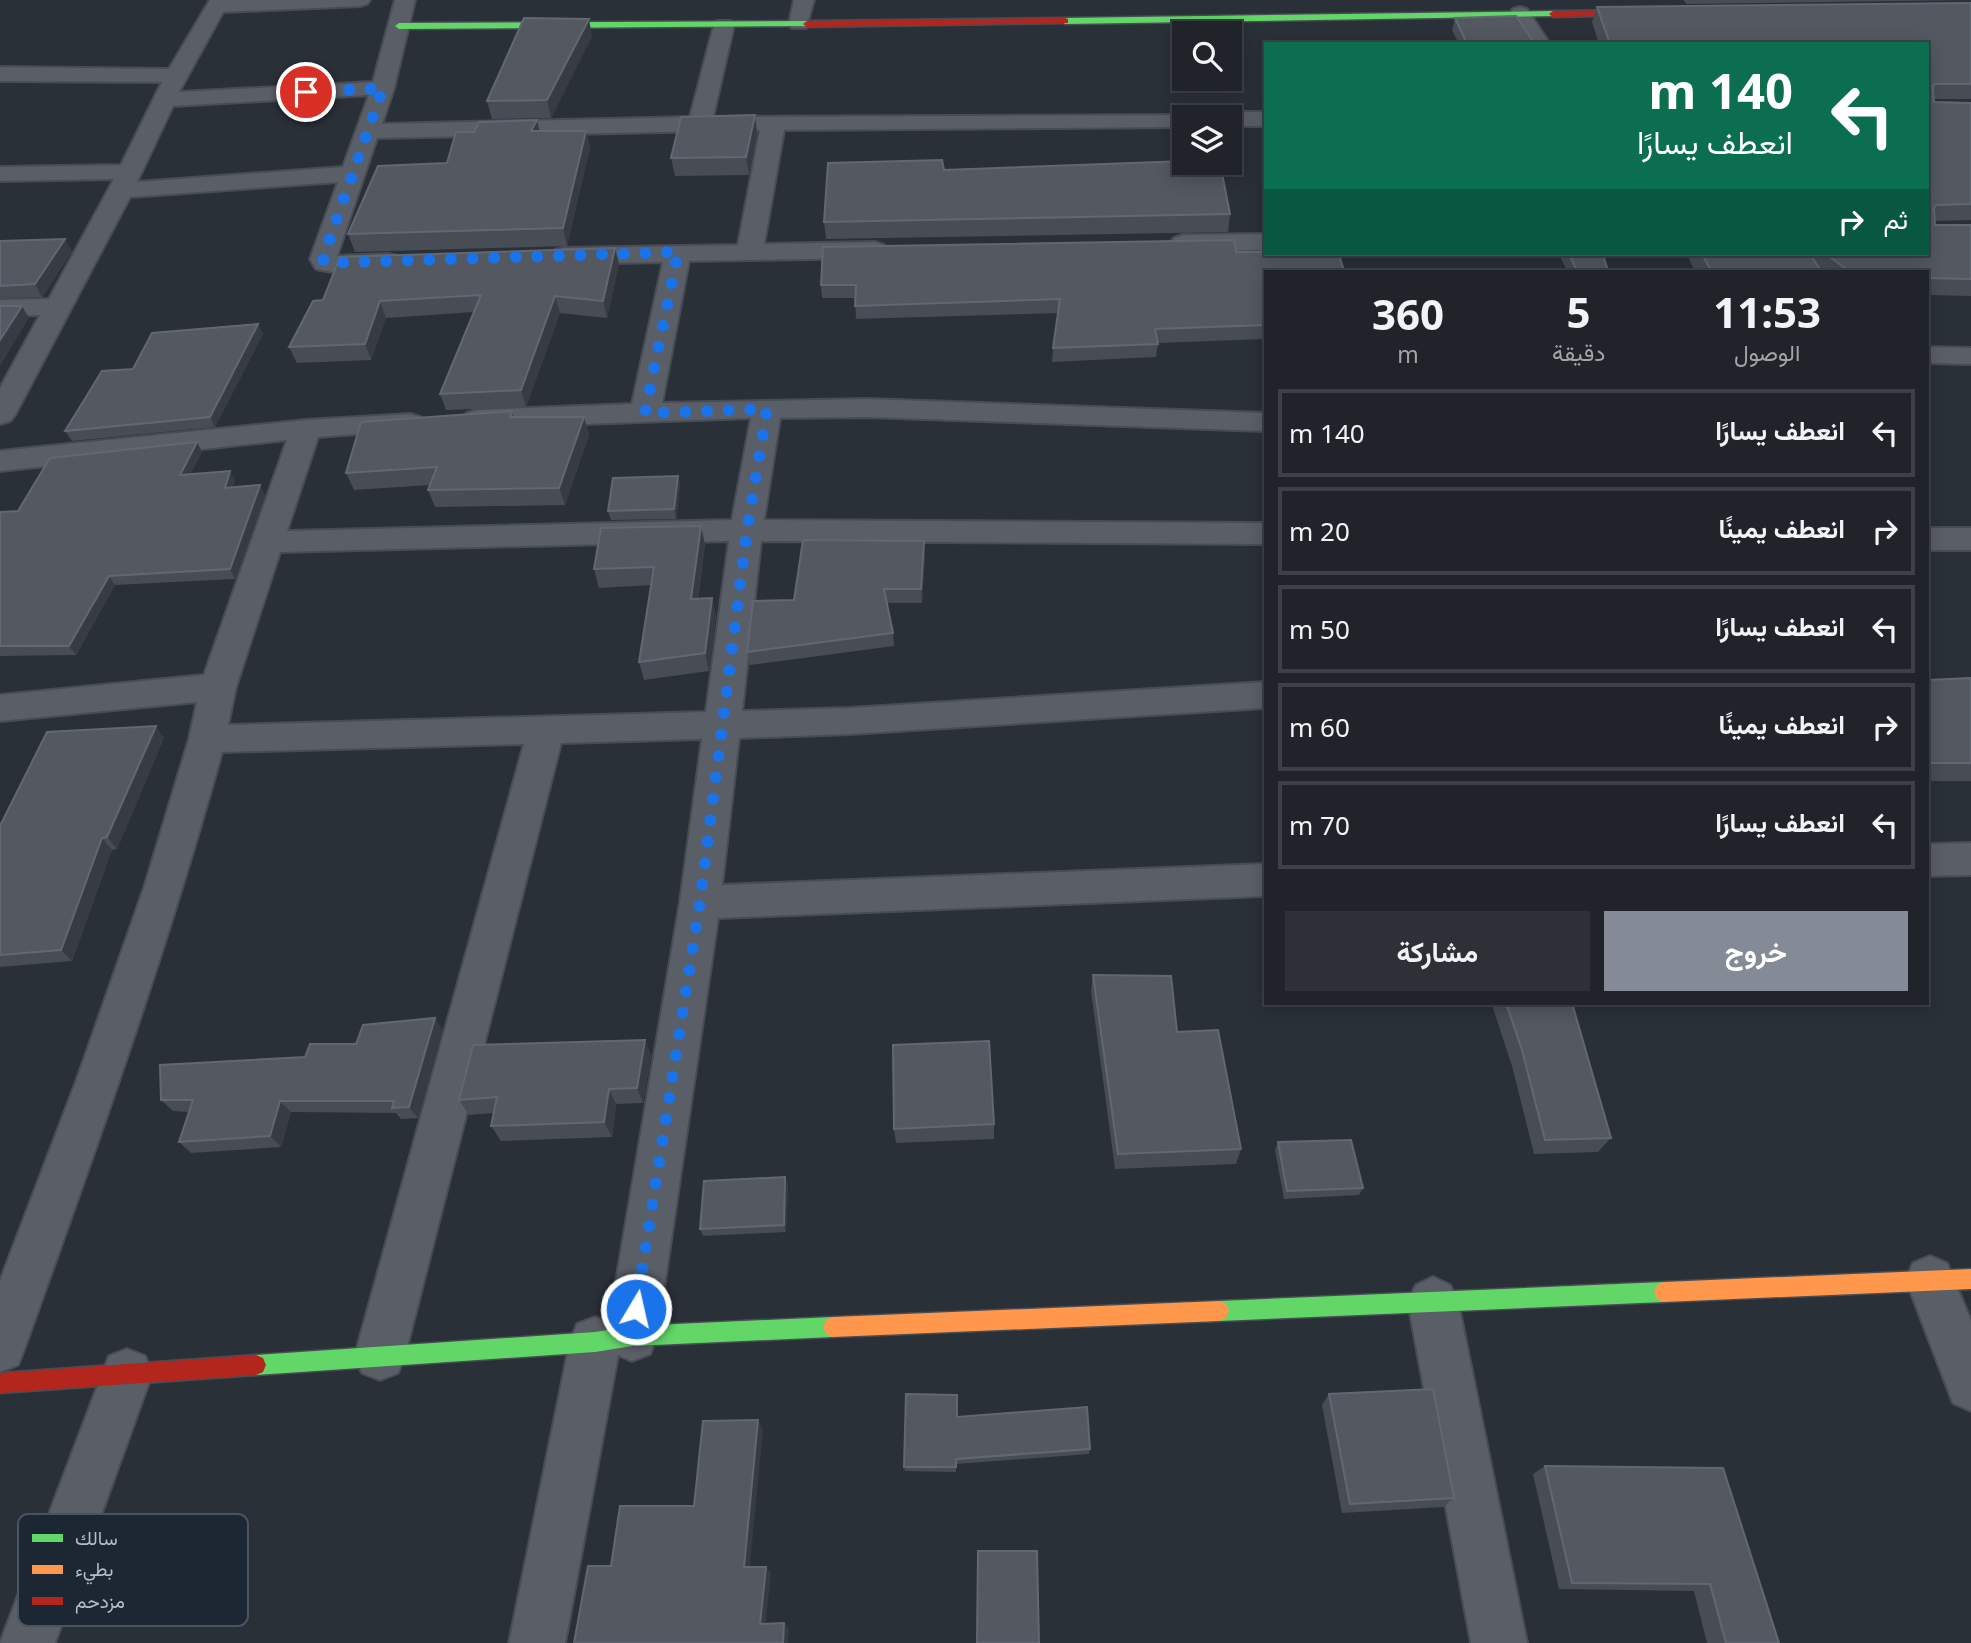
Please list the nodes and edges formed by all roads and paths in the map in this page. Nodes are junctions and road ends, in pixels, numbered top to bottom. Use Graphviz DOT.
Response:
graph roads {
  1 [pos="360,0"];
  2 [pos="405,0"];
  3 [pos="804,0"];
  4 [pos="219,3"];
  5 [pos="1520,13"];
  6 [pos="1669,13"];
  7 [pos="799,24"];
  8 [pos="724,25"];
  9 [pos="399,26"];
  10 [pos="1539,42"];
  11 [pos="0,74"];
  12 [pos="176,76"];
  13 [pos="383,88"];
  14 [pos="165,100"];
  15 [pos="1242,119"];
  16 [pos="1264,119"];
  17 [pos="1172,120"];
  18 [pos="700,124"];
  19 [pos="773,125"];
  20 [pos="368,131"];
  21 [pos="0,174"];
  22 [pos="352,174"];
  23 [pos="125,181"];
  24 [pos="1264,242"];
  25 [pos="1155,244"];
  26 [pos="904,249"];
  27 [pos="678,252"];
  28 [pos="750,252"];
  29 [pos="542,257"];
  30 [pos="415,261"];
  31 [pos="60,307"];
  32 [pos="0,308"];
  33 [pos="1929,355"];
  34 [pos="1971,356"];
  35 [pos="767,409"];
  36 [pos="645,413"];
  37 [pos="0,415"];
  38 [pos="1264,422"];
  39 [pos="306,429"];
  40 [pos="0,461"];
  41 [pos="747,530"];
  42 [pos="1264,534"];
  43 [pos="1971,539"];
  44 [pos="1929,540"];
  45 [pos="269,542"];
  46 [pos="218,687"];
  47 [pos="1264,695"];
  48 [pos="0,708"];
  49 [pos="724,725"];
  50 [pos="547,728"];
  51 [pos="207,739"];
  52 [pos="1971,859"];
  53 [pos="1929,860"];
  54 [pos="1264,880"];
  55 [pos="700,902"];
  56 [pos="1951,1280"];
  57 [pos="1433,1302"];
  58 [pos="614,1339"];
  59 [pos="0,1347"];
  60 [pos="380,1355"];
  61 [pos="127,1374"];
  62 [pos="0,1383"];
  63 [pos="1971,1385"];
  64 [pos="75,1514"];
  65 [pos="33,1626"];
  66 [pos="27,1643"];
  67 [pos="537,1643"];
  68 [pos="1499,1643"];
  1 -- 4 [label="street"];
  2 -- 9 [label="street"];
  3 -- 7 [label="street"];
  4 -- 12 [label="street"];
  5 -- 6 [label="street"];
  5 -- 7 [label="street"];
  5 -- 10 [label="street"];
  7 -- 8 [label="street"];
  8 -- 9 [label="street"];
  8 -- 18 [label="street"];
  9 -- 13 [label="street"];
  11 -- 12 [label="street"];
  12 -- 14 [label="street"];
  13 -- 14 [label="street"];
  13 -- 20 [label="street"];
  14 -- 23 [label="street"];
  15 -- 16 [label="street"];
  17 -- 19 [label="street"];
  18 -- 19 [label="street"];
  18 -- 20 [label="street"];
  19 -- 28 [label="street"];
  20 -- 22 [label="street"];
  21 -- 23 [label="street"];
  22 -- 23 [label="street"];
  22 -- 30 [label="street"];
  23 -- 31 [label="street"];
  24 -- 25 [label="street"];
  26 -- 28 [label="street"];
  27 -- 28 [label="street"];
  27 -- 29 [label="street"];
  27 -- 36 [label="street"];
  31 -- 32 [label="street"];
  31 -- 37 [label="street"];
  33 -- 34 [label="street"];
  35 -- 36 [label="street"];
  35 -- 38 [label="street"];
  35 -- 41 [label="street"];
  36 -- 39 [label="street"];
  39 -- 40 [label="street"];
  39 -- 45 [label="street"];
  41 -- 42 [label="street"];
  41 -- 45 [label="street"];
  41 -- 49 [label="street"];
  43 -- 44 [label="street"];
  45 -- 46 [label="street"];
  46 -- 48 [label="street"];
  46 -- 51 [label="street"];
  47 -- 49 [label="street"];
  49 -- 50 [label="street"];
  49 -- 55 [label="street"];
  50 -- 51 [label="street"];
  50 -- 60 [label="street"];
  51 -- 59 [label="street"];
  52 -- 53 [label="street"];
  54 -- 55 [label="street"];
  55 -- 58 [label="street"];
  56 -- 57 [label="street"];
  56 -- 63 [label="street"];
  57 -- 58 [label="street"];
  57 -- 68 [label="street"];
  58 -- 60 [label="street"];
  58 -- 67 [label="street"];
  60 -- 61 [label="street"];
  61 -- 62 [label="street"];
  61 -- 64 [label="street"];
  65 -- 66 [label="street"];
}
